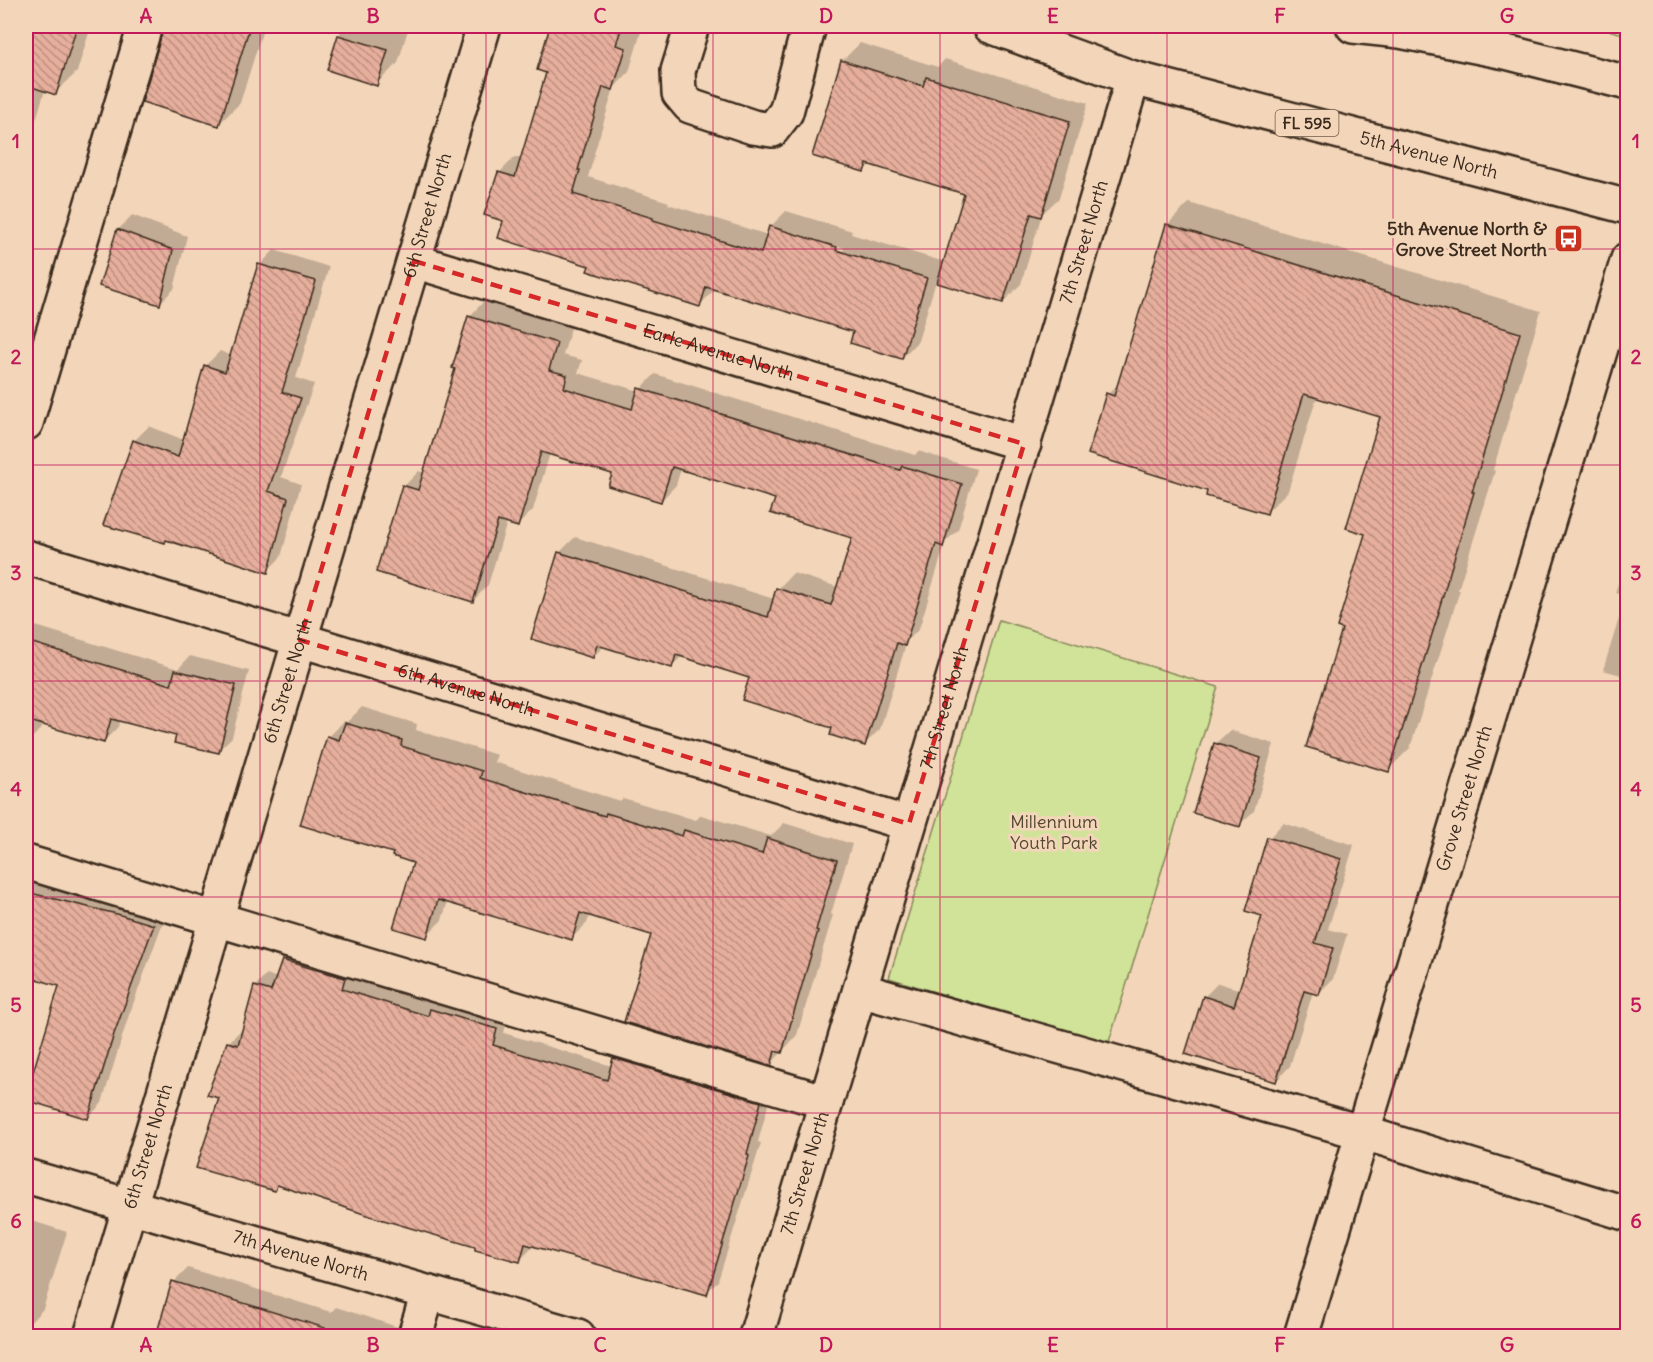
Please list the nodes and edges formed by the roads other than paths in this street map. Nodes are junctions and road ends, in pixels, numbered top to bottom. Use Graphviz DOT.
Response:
graph roads {
  1 [pos="145,26"];
  2 [pos="484,26"];
  3 [pos="692,26"];
  4 [pos="809,26"];
  5 [pos="990,26"];
  6 [pos="1353,26"];
  7 [pos="1133,78"];
  8 [pos="1628,83"];
  9 [pos="1628,207"];
  10 [pos="1628,259"];
  11 [pos="414,261"];
  12 [pos="26,423"];
  13 [pos="1024,444"];
  14 [pos="26,557"];
  15 [pos="300,640"];
  16 [pos="909,824"];
  17 [pos="26,862"];
  18 [pos="216,919"];
  19 [pos="860,990"];
  20 [pos="826,1102"];
  21 [pos="1364,1133"];
  22 [pos="26,1176"];
  23 [pos="130,1207"];
  24 [pos="1628,1214"];
  25 [pos="428,1293"];
  26 [pos="91,1336"];
  27 [pos="415,1336"];
  28 [pos="578,1336"];
  29 [pos="756,1336"];
  30 [pos="1301,1336"];
  1 -- 12 [label="main road"];
  2 -- 11 [label="main road, 6th Street North"];
  3 -- 4 [label="main road"];
  5 -- 7 [label="main road, 5th Avenue North / FL 595"];
  6 -- 8 [label="main road"];
  7 -- 9 [label="main road, 5th Avenue North / FL 595"];
  7 -- 13 [label="main road, 7th Street North"];
  10 -- 21 [label="main road, Grove Street North"];
  11 -- 13 [label="main road, Earle Avenue North"];
  11 -- 15 [label="main road, 6th Street North"];
  13 -- 16 [label="main road, 7th Street North"];
  14 -- 15 [label="main road, 6th Avenue North"];
  15 -- 16 [label="main road, 6th Avenue North"];
  15 -- 18 [label="main road, 6th Street North"];
  16 -- 19 [label="main road, 7th Street North"];
  17 -- 18 [label="main road"];
  18 -- 20 [label="main road"];
  18 -- 23 [label="main road, 6th Street North"];
  19 -- 20 [label="main road, 7th Street North"];
  19 -- 21 [label="main road"];
  20 -- 29 [label="main road, 7th Street North"];
  21 -- 24 [label="main road"];
  21 -- 30 [label="main road, Grove Street North"];
  22 -- 23 [label="main road, 7th Avenue North"];
  23 -- 25 [label="main road, 7th Avenue North"];
  23 -- 26 [label="main road, 6th Street North"];
  25 -- 27 [label="main road"];
  25 -- 28 [label="main road, 7th Avenue North"];
}
